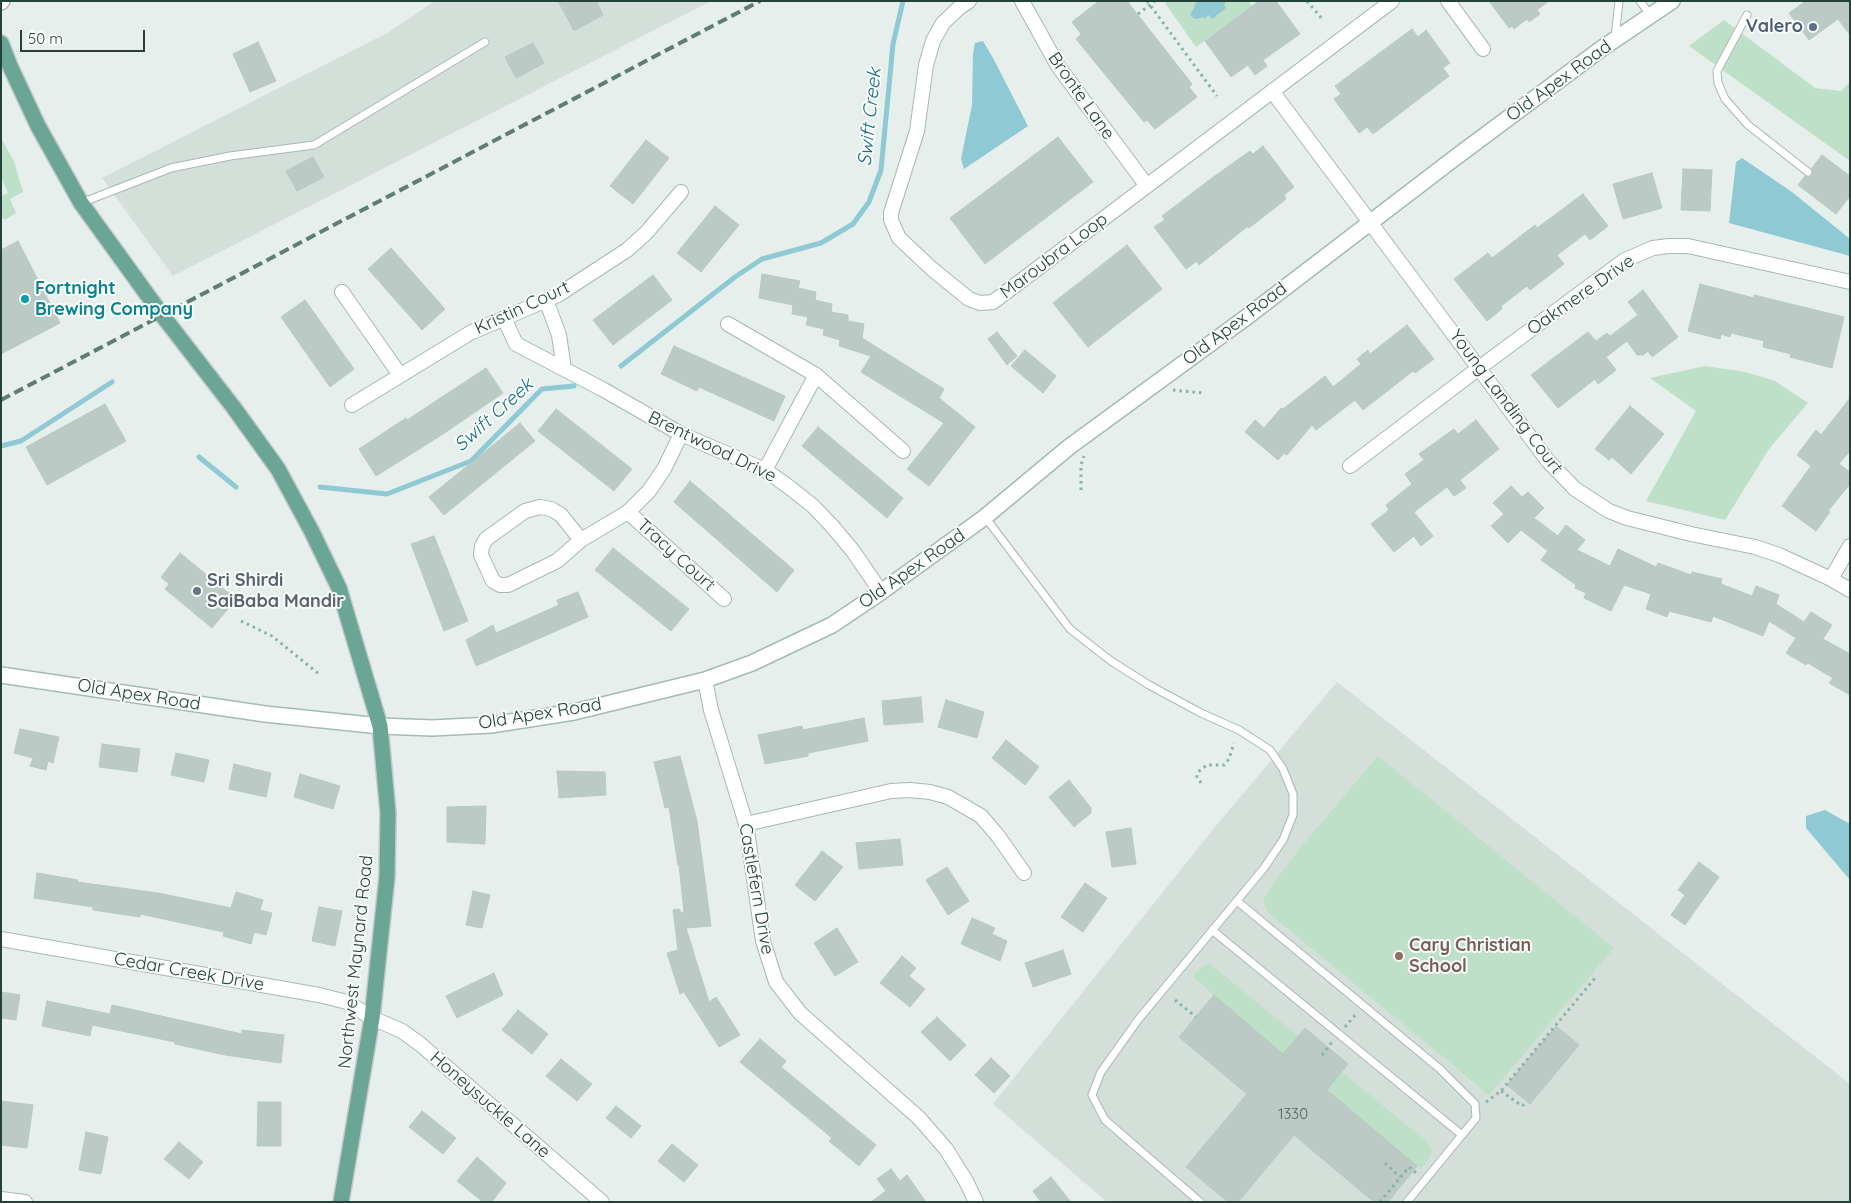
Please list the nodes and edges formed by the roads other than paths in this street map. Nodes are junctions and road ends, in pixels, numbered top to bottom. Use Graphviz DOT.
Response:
graph roads {
  1 [pos="969,1"];
  2 [pos="1022,1"];
  3 [pos="1392,1"];
  4 [pos="1448,1"];
  5 [pos="1619,1"];
  6 [pos="1640,1"];
  7 [pos="1672,1"];
  8 [pos="1748,15"];
  9 [pos="1651,17"];
  10 [pos="1614,41"];
  11 [pos="484,42"];
  12 [pos="1,43"];
  13 [pos="1483,49"];
  14 [pos="1272,91"];
  15 [pos="1808,172"];
  16 [pos="1147,186"];
  17 [pos="681,192"];
  18 [pos="81,203"];
  19 [pos="1370,222"];
  20 [pos="1850,282"];
  21 [pos="342,292"];
  22 [pos="546,300"];
  23 [pos="504,318"];
  24 [pos="728,324"];
  25 [pos="1479,368"];
  26 [pos="564,369"];
  27 [pos="400,376"];
  28 [pos="816,376"];
  29 [pos="352,405"];
  30 [pos="681,434"];
  31 [pos="904,451"];
  32 [pos="1350,466"];
  33 [pos="765,470"];
  34 [pos="628,512"];
  35 [pos="984,517"];
  36 [pos="581,540"];
  37 [pos="1850,546"];
  38 [pos="1831,579"];
  39 [pos="1850,590"];
  40 [pos="881,592"];
  41 [pos="724,599"];
  42 [pos="1,675"];
  43 [pos="704,680"];
  44 [pos="380,726"];
  45 [pos="746,824"];
  46 [pos="1024,873"];
  47 [pos="1237,901"];
  48 [pos="1212,930"];
  49 [pos="1,939"];
  50 [pos="372,1018"];
  51 [pos="1462,1135"];
  52 [pos="1,1199"];
  53 [pos="25,1202"];
  54 [pos="340,1202"];
  55 [pos="602,1202"];
  56 [pos="976,1202"];
  57 [pos="1200,1202"];
  58 [pos="1407,1202"];
  1 -- 16 [label="street, Maroubra Loop"];
  2 -- 16 [label="street, Bronte Lane"];
  3 -- 14 [label="street, Maroubra Loop"];
  4 -- 13 [label="street"];
  5 -- 10 [label="lane"];
  6 -- 9 [label="lane"];
  7 -- 9 [label="main road, Old Apex Road"];
  8 -- 15 [label="lane"];
  9 -- 10 [label="main road, Old Apex Road"];
  10 -- 19 [label="main road, Old Apex Road"];
  11 -- 18 [label="lane"];
  12 -- 18 [label="main road, Northwest Maynard Road"];
  14 -- 16 [label="street, Maroubra Loop"];
  14 -- 19 [label="street, Young Landing Court"];
  17 -- 22 [label="street, Kristin Court"];
  18 -- 44 [label="main road, Northwest Maynard Road"];
  19 -- 25 [label="street, Young Landing Court"];
  19 -- 35 [label="main road, Old Apex Road"];
  20 -- 25 [label="street, Oakmere Drive"];
  21 -- 27 [label="street"];
  22 -- 23 [label="street, Kristin Court"];
  22 -- 26 [label="street"];
  23 -- 26 [label="street, Brentwood Drive"];
  23 -- 27 [label="street, Kristin Court"];
  24 -- 28 [label="street"];
  25 -- 32 [label="street, Oakmere Drive"];
  25 -- 38 [label="street, Young Landing Court"];
  26 -- 30 [label="street, Brentwood Drive"];
  27 -- 29 [label="street, Kristin Court"];
  28 -- 31 [label="street"];
  28 -- 33 [label="street"];
  30 -- 33 [label="street, Brentwood Drive"];
  30 -- 34 [label="street"];
  33 -- 40 [label="street, Brentwood Drive"];
  34 -- 36 [label="street"];
  34 -- 41 [label="street, Tracy Court"];
  35 -- 40 [label="main road, Old Apex Road"];
  35 -- 47 [label="lane"];
  36 -- 36 [label="street"];
  37 -- 38 [label="street"];
  38 -- 39 [label="street, Young Landing Court"];
  40 -- 43 [label="main road, Old Apex Road"];
  42 -- 44 [label="main road, Old Apex Road"];
  43 -- 44 [label="main road, Old Apex Road"];
  43 -- 45 [label="street, Castlefern Drive"];
  44 -- 50 [label="main road, Northwest Maynard Road"];
  45 -- 46 [label="street"];
  45 -- 56 [label="street, Castlefern Drive"];
  47 -- 48 [label="lane"];
  47 -- 51 [label="lane"];
  48 -- 51 [label="lane"];
  48 -- 57 [label="lane"];
  49 -- 50 [label="street, Cedar Creek Drive"];
  50 -- 54 [label="main road, Northwest Maynard Road"];
  50 -- 55 [label="street, Honeysuckle Lane"];
  51 -- 58 [label="lane"];
  52 -- 53 [label="street"];
}
